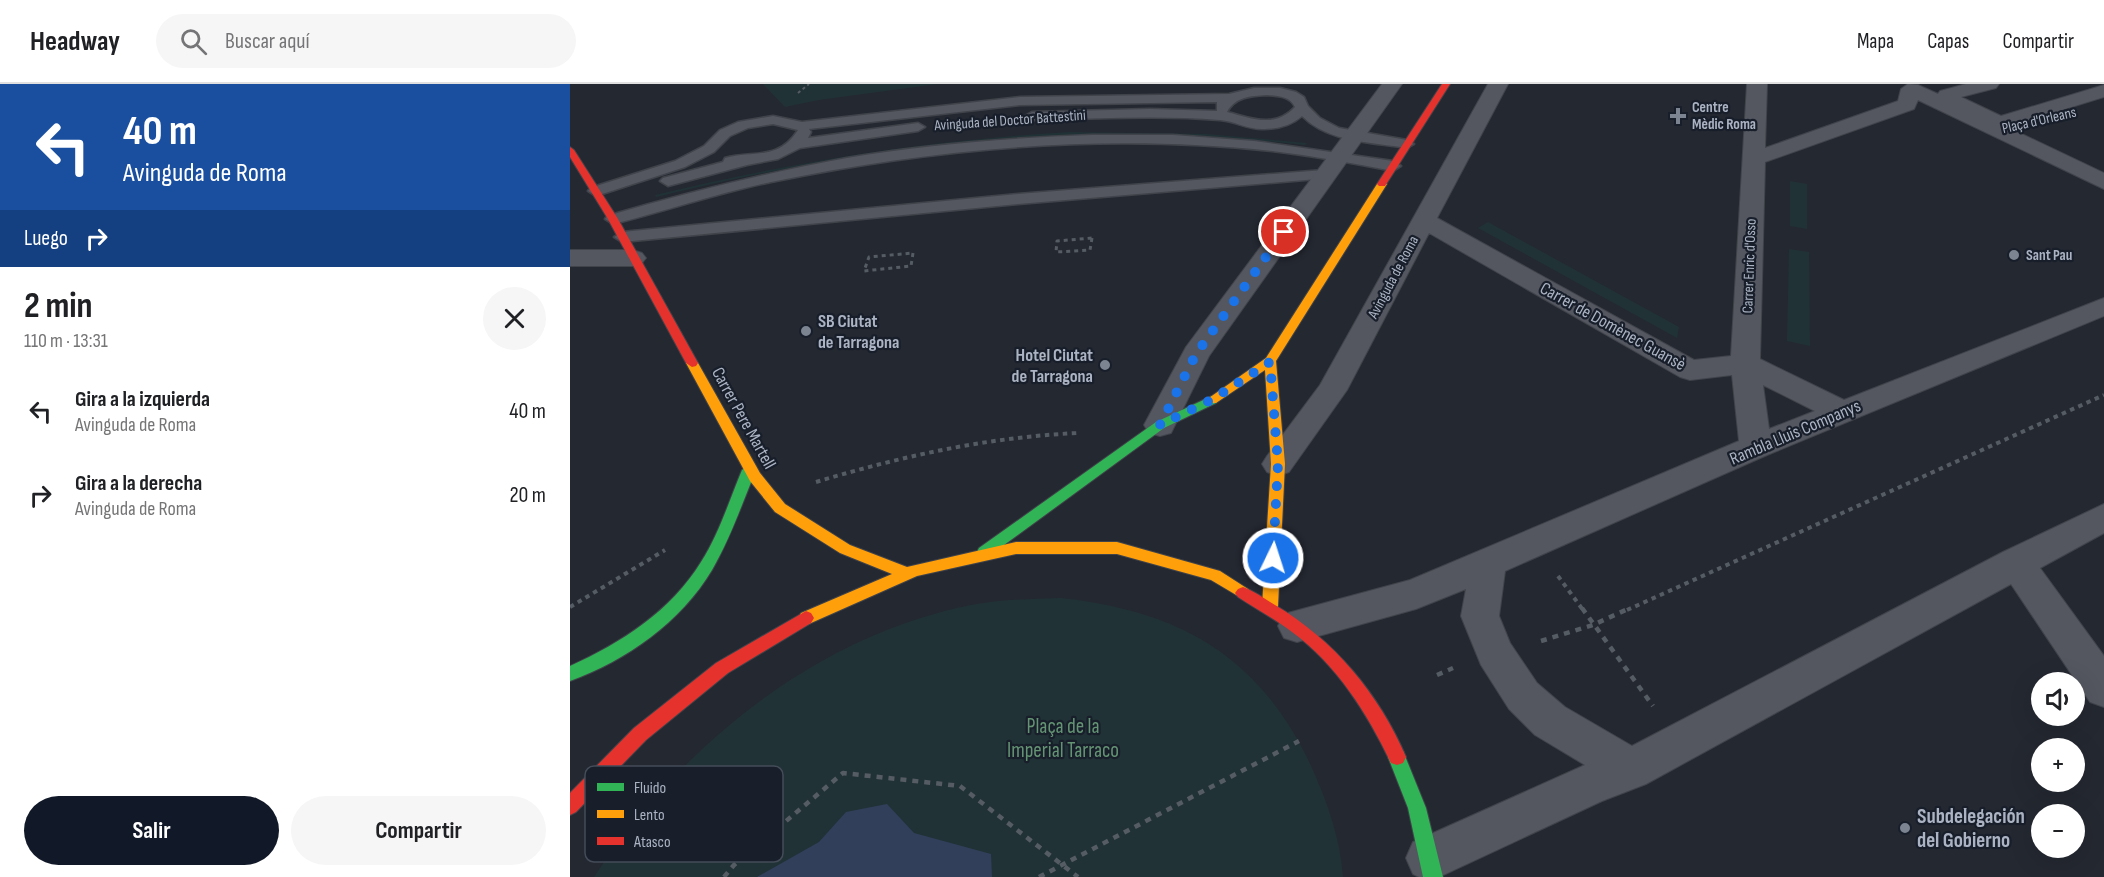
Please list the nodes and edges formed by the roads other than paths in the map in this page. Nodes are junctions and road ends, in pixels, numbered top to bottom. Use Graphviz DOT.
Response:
graph roads {
  1 [pos="1392,84"];
  2 [pos="1446,84"];
  3 [pos="1498,84"];
  4 [pos="1757,84"];
  5 [pos="1989,84"];
  6 [pos="1921,87"];
  7 [pos="2104,91"];
  8 [pos="1228,98"];
  9 [pos="2104,104"];
  10 [pos="1302,108"];
  11 [pos="1226,116"];
  12 [pos="1015,117"];
  13 [pos="993,119"];
  14 [pos="1269,124"];
  15 [pos="801,126"];
  16 [pos="1998,131"];
  17 [pos="1344,133"];
  18 [pos="796,144"];
  19 [pos="1407,144"];
  20 [pos="711,148"];
  21 [pos="570,150"];
  22 [pos="1753,159"];
  23 [pos="744,161"];
  24 [pos="1331,166"];
  25 [pos="1393,166"];
  26 [pos="2104,182"];
  27 [pos="599,196"];
  28 [pos="613,219"];
  29 [pos="1424,220"];
  30 [pos="627,247"];
  31 [pos="570,258"];
  32 [pos="2104,306"];
  33 [pos="1270,362"];
  34 [pos="1745,364"];
  35 [pos="1843,412"];
  36 [pos="1160,425"];
  37 [pos="1756,447"];
  38 [pos="1278,464"];
  39 [pos="749,470"];
  40 [pos="2104,517"];
  41 [pos="981,554"];
  42 [pos="2016,562"];
  43 [pos="1488,564"];
  44 [pos="905,573"];
  45 [pos="1283,616"];
  46 [pos="570,674"];
  47 [pos="2104,689"];
  48 [pos="608,766"];
  49 [pos="1631,769"];
  50 [pos="585,791"];
  51 [pos="570,807"];
  52 [pos="1431,868"];
  1 -- 17 [label="street"];
  2 -- 19 [label="main road"];
  3 -- 29 [label="street, Avinguda de Roma"];
  4 -- 22 [label="street, Carrer Enric d'Osso"];
  5 -- 7 [label="street, Plaça d'Orleans"];
  6 -- 16 [label="street, Plaça d'Orleans"];
  6 -- 22 [label="street, Plaça d'Orleans"];
  8 -- 10 [label="lane, Avinguda del Doctor Battestini"];
  8 -- 11 [label="lane"];
  8 -- 15 [label="lane, Avinguda del Doctor Battestini"];
  9 -- 16 [label="street, Plaça d'Orleans"];
  10 -- 14 [label="lane, Avinguda del Doctor Battestini"];
  10 -- 17 [label="lane, Avinguda del Doctor Battestini"];
  11 -- 12 [label="lane, Avinguda del Doctor Battestini"];
  11 -- 14 [label="lane, Avinguda del Doctor Battestini"];
  13 -- 18 [label="lane, Avinguda del Doctor Battestini"];
  14 -- 17 [label="lane, Avinguda del Doctor Battestini"];
  15 -- 18 [label="lane"];
  15 -- 20 [label="lane, Avinguda del Doctor Battestini"];
  16 -- 26 [label="street"];
  17 -- 19 [label="lane"];
  17 -- 24 [label="street"];
  18 -- 23 [label="lane, Avinguda del Doctor Battestini"];
  19 -- 25 [label="main road"];
  20 -- 23 [label="lane, Avinguda del Doctor Battestini"];
  20 -- 27 [label="lane, Avinguda del Doctor Battestini"];
  21 -- 27 [label="main road, Carrer Pere Martell"];
  22 -- 34 [label="street, Carrer Enric d'Osso"];
  23 -- 27 [label="lane, Avinguda del Doctor Battestini"];
  24 -- 25 [label="lane"];
  24 -- 28 [label="lane"];
  24 -- 30 [label="lane"];
  24 -- 36 [label="street"];
  25 -- 33 [label="main road"];
  27 -- 28 [label="main road, Carrer Pere Martell"];
  28 -- 30 [label="main road, Carrer Pere Martell"];
  29 -- 34 [label="street, Carrer de Domènec Guansè"];
  29 -- 38 [label="street, Avinguda de Roma"];
  30 -- 31 [label="street"];
  30 -- 39 [label="main road, Carrer Pere Martell"];
  32 -- 35 [label="street, Rambla Lluis Companys"];
  33 -- 36 [label="main road"];
  33 -- 38 [label="main road"];
  34 -- 35 [label="street"];
  34 -- 37 [label="street, Carrer Enric d'Osso"];
  35 -- 37 [label="street, Rambla Lluis Companys"];
  36 -- 41 [label="main road"];
  37 -- 43 [label="street, Rambla Lluis Companys"];
  38 -- 45 [label="main road"];
  39 -- 44 [label="main road, Carrer Pere Martell"];
  39 -- 46 [label="main road"];
  40 -- 42 [label="street"];
  41 -- 44 [label="main road"];
  41 -- 45 [label="main road"];
  42 -- 47 [label="street"];
  42 -- 49 [label="street"];
  43 -- 45 [label="street, Rambla Lluis Companys"];
  43 -- 49 [label="street"];
  44 -- 48 [label="main road"];
  45 -- 52 [label="main road"];
  49 -- 52 [label="street"];
  50 -- 51 [label="main road"];
}
